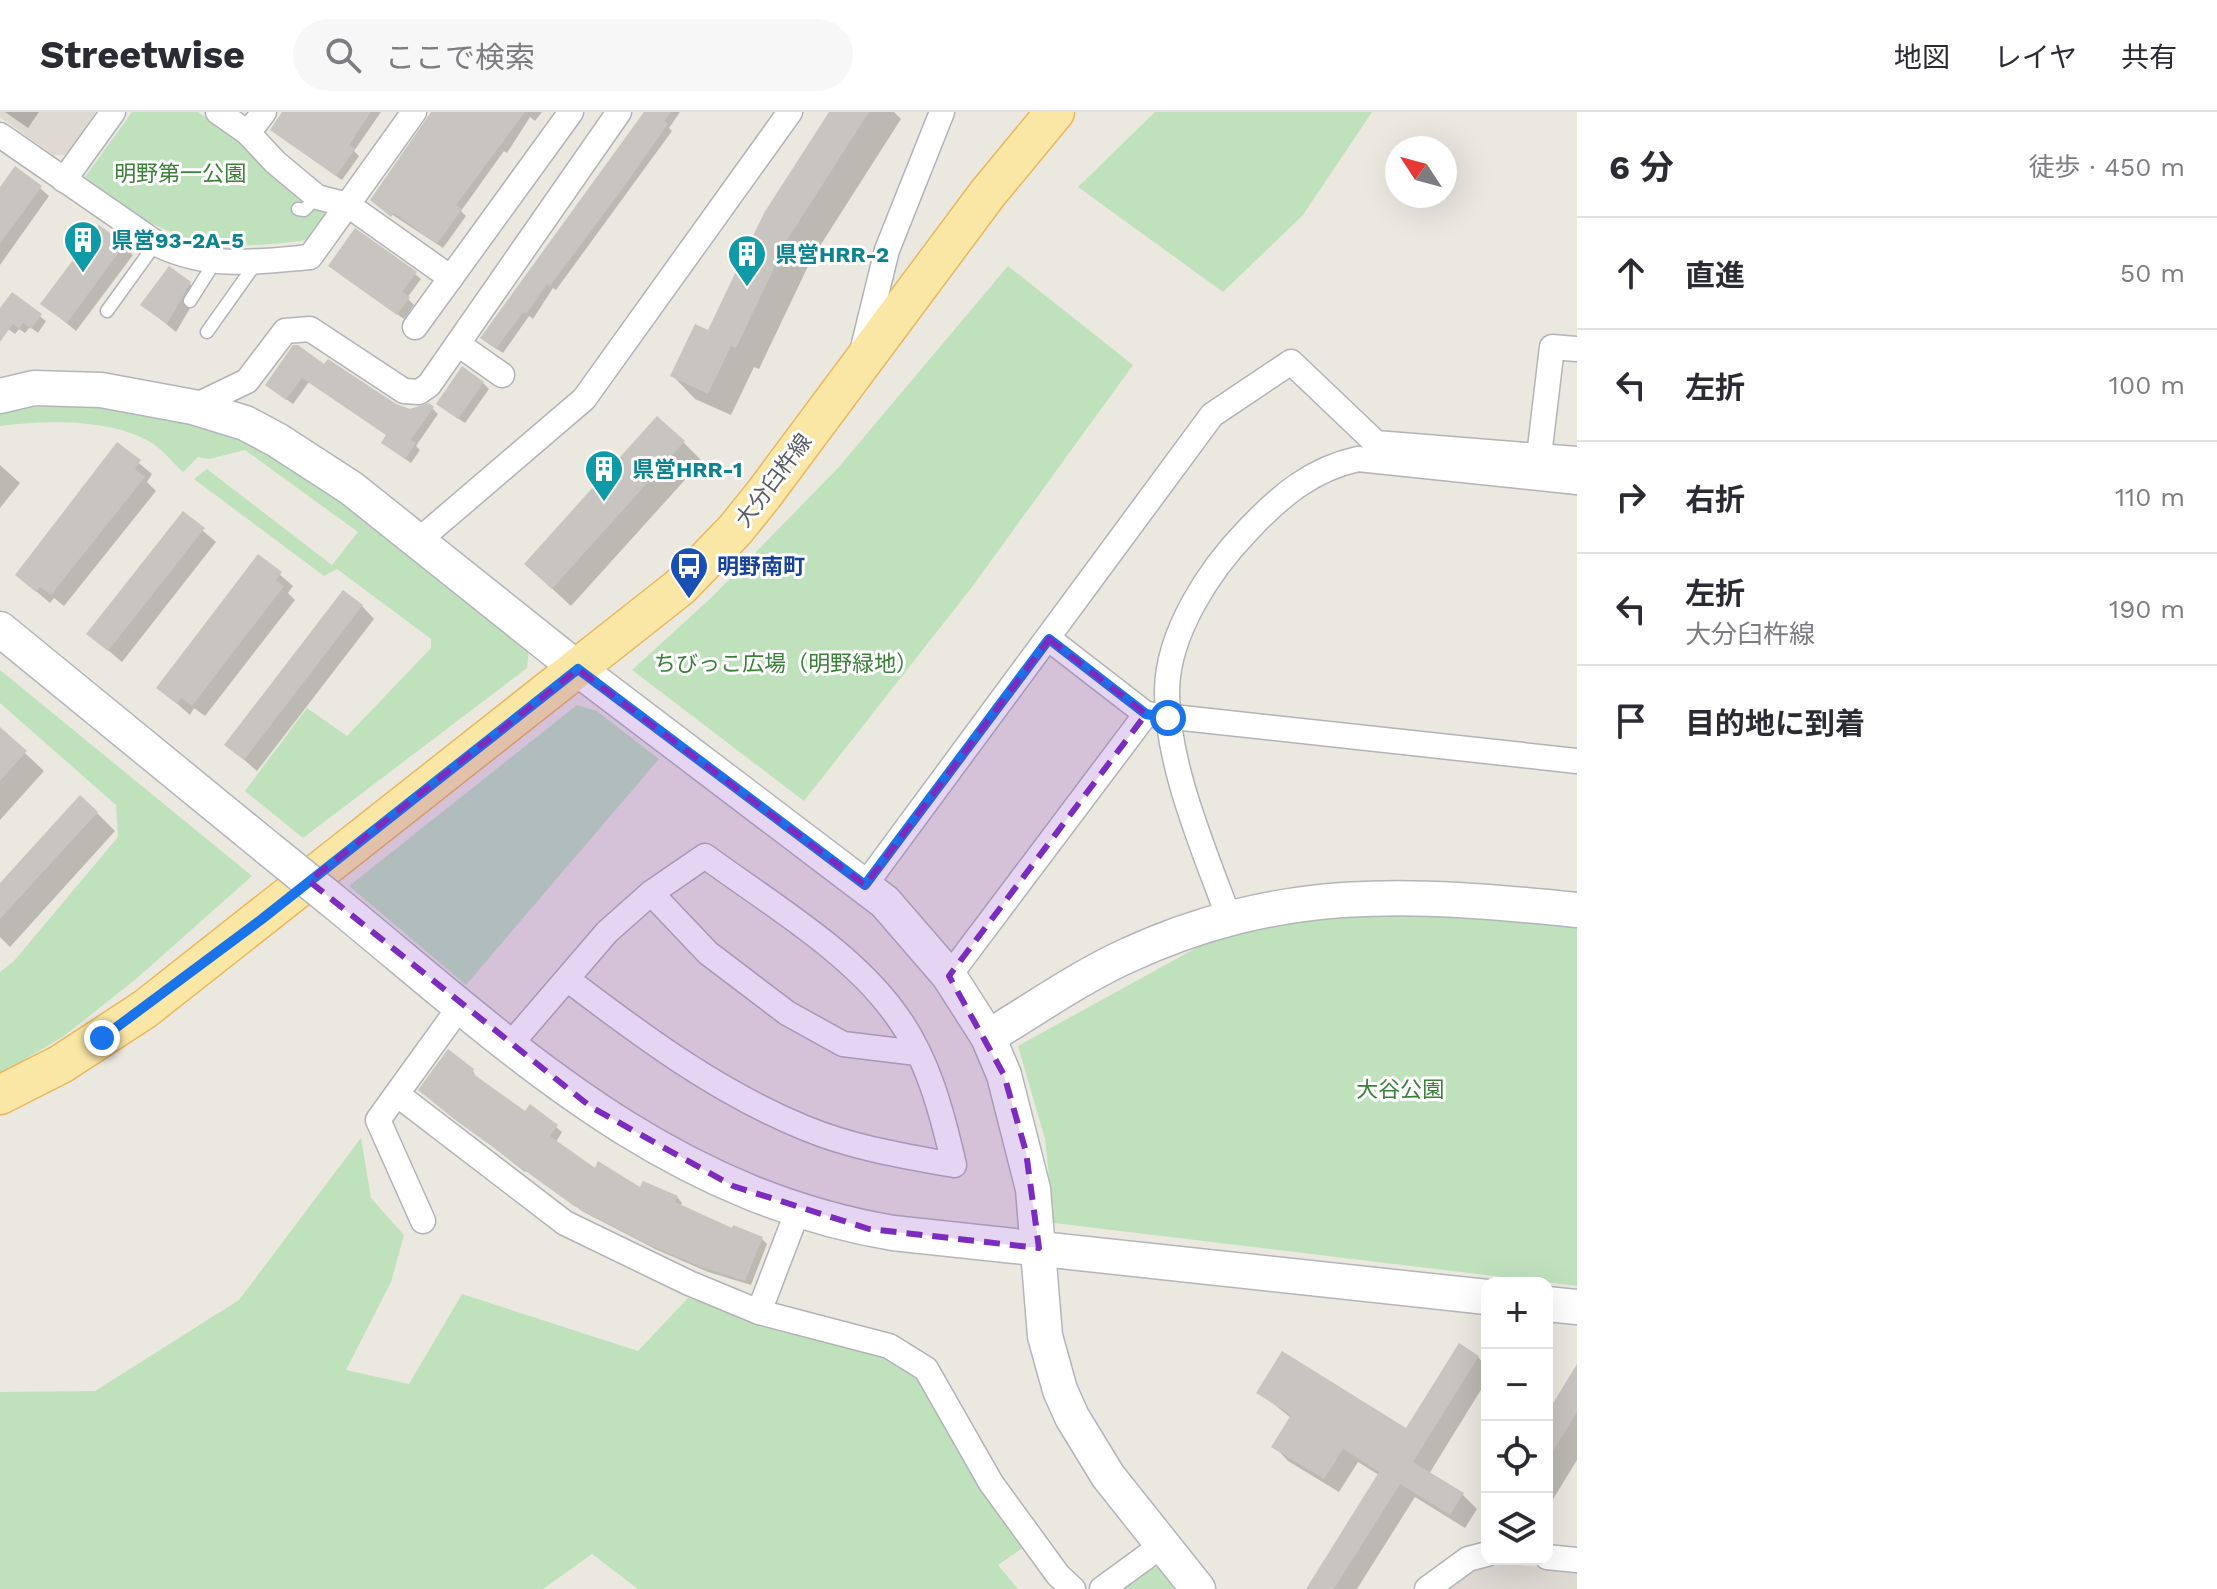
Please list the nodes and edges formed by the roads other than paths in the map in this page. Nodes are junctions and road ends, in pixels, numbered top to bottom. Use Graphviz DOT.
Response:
graph roads {
  1 [pos="113,112"];
  2 [pos="218,112"];
  3 [pos="264,112"];
  4 [pos="414,112"];
  5 [pos="571,112"];
  6 [pos="619,112"];
  7 [pos="790,112"];
  8 [pos="942,112"];
  9 [pos="1055,112"];
  10 [pos="248,133"];
  11 [pos="0,135"];
  12 [pos="64,180"];
  13 [pos="348,205"];
  14 [pos="156,243"];
  15 [pos="258,261"];
  16 [pos="214,263"];
  17 [pos="451,278"];
  18 [pos="190,301"];
  19 [pos="107,311"];
  20 [pos="415,327"];
  21 [pos="207,332"];
  22 [pos="458,344"];
  23 [pos="1577,349"];
  24 [pos="502,375"];
  25 [pos="851,376"];
  26 [pos="0,396"];
  27 [pos="193,407"];
  28 [pos="1375,452"];
  29 [pos="1539,456"];
  30 [pos="1577,459"];
  31 [pos="1577,482"];
  32 [pos="418,541"];
  33 [pos="0,629"];
  34 [pos="1049,639"];
  35 [pos="578,669"];
  36 [pos="1157,716"];
  37 [pos="1577,761"];
  38 [pos="865,885"];
  39 [pos="651,893"];
  40 [pos="1577,910"];
  41 [pos="1229,918"];
  42 [pos="949,976"];
  43 [pos="567,979"];
  44 [pos="461,1005"];
  45 [pos="988,1037"];
  46 [pos="510,1045"];
  47 [pos="917,1053"];
  48 [pos="0,1095"];
  49 [pos="398,1095"];
  50 [pos="798,1210"];
  51 [pos="423,1221"];
  52 [pos="1039,1248"];
  53 [pos="1481,1296"];
  54 [pos="1553,1305"];
  55 [pos="1577,1307"];
  56 [pos="759,1312"];
  57 [pos="1161,1546"];
  58 [pos="1481,1556"];
  59 [pos="1553,1558"];
  60 [pos="1577,1560"];
  61 [pos="1073,1589"];
  62 [pos="1102,1589"];
  63 [pos="1198,1589"];
  64 [pos="1427,1589"];
  1 -- 12 [label="street"];
  2 -- 10 [label="street"];
  3 -- 10 [label="street"];
  4 -- 13 [label="street"];
  5 -- 17 [label="street"];
  6 -- 22 [label="street"];
  7 -- 32 [label="street"];
  8 -- 25 [label="street"];
  9 -- 25 [label="main road, 大分臼杵線"];
  10 -- 13 [label="street"];
  11 -- 12 [label="street"];
  12 -- 14 [label="street"];
  13 -- 15 [label="street"];
  13 -- 17 [label="street"];
  14 -- 16 [label="street"];
  14 -- 19 [label="lane"];
  15 -- 16 [label="street"];
  15 -- 21 [label="lane"];
  16 -- 18 [label="lane"];
  17 -- 20 [label="street"];
  22 -- 24 [label="street"];
  22 -- 27 [label="street"];
  23 -- 29 [label="street"];
  25 -- 35 [label="main road, 大分臼杵線"];
  26 -- 27 [label="street"];
  27 -- 32 [label="street"];
  28 -- 29 [label="street"];
  28 -- 31 [label="street"];
  28 -- 34 [label="street"];
  28 -- 36 [label="street"];
  29 -- 30 [label="street"];
  32 -- 35 [label="street"];
  33 -- 44 [label="street, bridge"];
  34 -- 36 [label="street"];
  34 -- 38 [label="street"];
  35 -- 38 [label="street"];
  35 -- 48 [label="main road, 大分臼杵線"];
  36 -- 37 [label="street"];
  36 -- 41 [label="street"];
  36 -- 42 [label="street"];
  38 -- 42 [label="street"];
  39 -- 43 [label="street"];
  39 -- 47 [label="street"];
  39 -- 47 [label="street"];
  40 -- 41 [label="street"];
  41 -- 45 [label="street"];
  42 -- 45 [label="street"];
  43 -- 46 [label="street"];
  43 -- 47 [label="street"];
  44 -- 46 [label="street"];
  44 -- 49 [label="street"];
  45 -- 52 [label="street"];
  46 -- 50 [label="street"];
  49 -- 51 [label="street"];
  49 -- 56 [label="street"];
  50 -- 52 [label="street"];
  50 -- 56 [label="street"];
  52 -- 53 [label="street"];
  52 -- 57 [label="street"];
  54 -- 55 [label="street"];
  56 -- 61 [label="street"];
  57 -- 62 [label="street"];
  57 -- 63 [label="street"];
  58 -- 64 [label="street"];
  59 -- 60 [label="street"];
}
